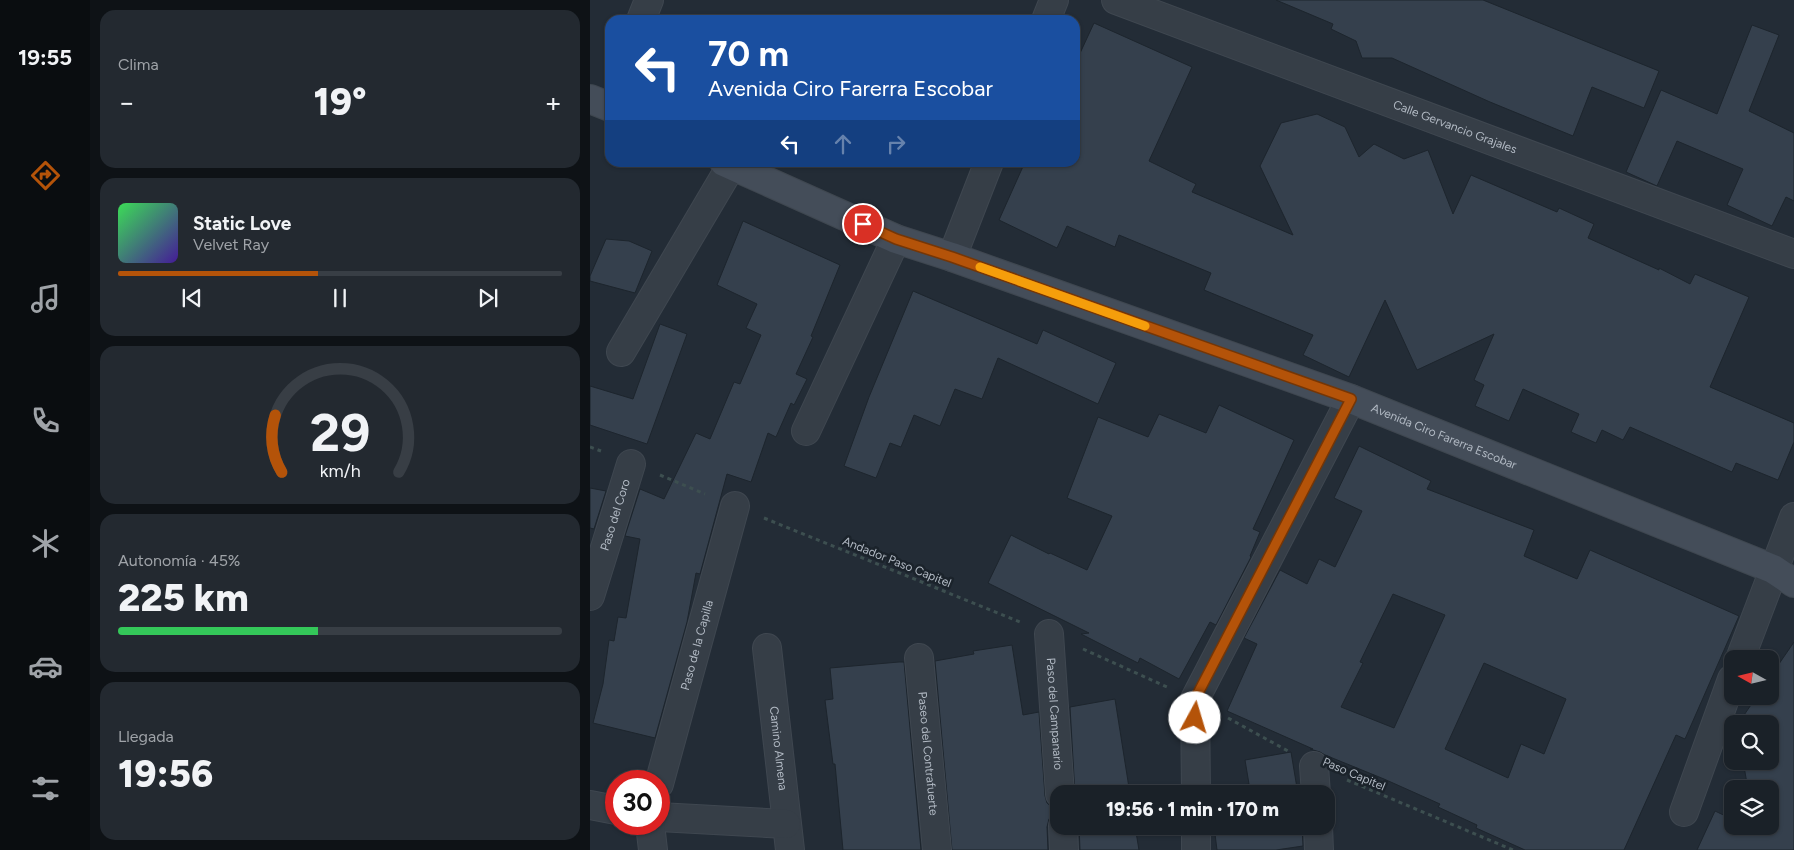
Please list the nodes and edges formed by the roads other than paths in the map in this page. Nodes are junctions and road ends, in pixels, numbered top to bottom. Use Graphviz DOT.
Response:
graph roads {
  1 [pos="649,0"];
  2 [pos="1054,0"];
  3 [pos="1116,0"];
  4 [pos="643,15"];
  5 [pos="1048,15"];
  6 [pos="725,167"];
  7 [pos="734,167"];
  8 [pos="987,167"];
  9 [pos="896,239"];
  10 [pos="1794,254"];
  11 [pos="952,257"];
  12 [pos="621,352"];
  13 [pos="1351,399"];
  14 [pos="806,431"];
  15 [pos="631,464"];
  16 [pos="736,506"];
  17 [pos="1794,517"];
  18 [pos="1784,576"];
  19 [pos="590,596"];
  20 [pos="1049,634"];
  21 [pos="766,648"];
  22 [pos="1745,650"];
  23 [pos="919,658"];
  24 [pos="1724,701"];
  25 [pos="1314,766"];
  26 [pos="663,770"];
  27 [pos="1059,785"];
  28 [pos="1196,785"];
  29 [pos="1315,785"];
  30 [pos="590,805"];
  31 [pos="605,808"];
  32 [pos="1684,812"];
  33 [pos="670,819"];
  34 [pos="651,835"];
  35 [pos="1063,835"];
  36 [pos="1196,835"];
  37 [pos="1319,835"];
  38 [pos="788,837"];
  39 [pos="653,850"];
  40 [pos="937,850"];
  41 [pos="1064,850"];
  42 [pos="1196,850"];
  43 [pos="1320,850"];
  1 -- 4 [label="street"];
  2 -- 5 [label="street"];
  3 -- 10 [label="street, Calle Gervancio Grajales"];
  6 -- 12 [label="street"];
  7 -- 9 [label="street, Avenida Ciro Farerra Escobar"];
  8 -- 11 [label="street"];
  9 -- 11 [label="street, Avenida Ciro Farerra Escobar"];
  9 -- 14 [label="street"];
  11 -- 13 [label="street, Avenida Ciro Farerra Escobar"];
  13 -- 18 [label="street, Avenida Ciro Farerra Escobar"];
  13 -- 28 [label="street"];
  15 -- 19 [label="street, Paso del Coro"];
  16 -- 26 [label="street, Paso de la Capilla"];
  17 -- 18 [label="street"];
  18 -- 22 [label="street"];
  20 -- 27 [label="street, Paso del Campanario"];
  21 -- 38 [label="street, Camino Almena"];
  23 -- 40 [label="street, Paseo del Contrafuerte"];
  24 -- 32 [label="street"];
  25 -- 29 [label="street"];
  30 -- 31 [label="street"];
  33 -- 38 [label="street"];
  34 -- 39 [label="street"];
  35 -- 41 [label="street"];
  36 -- 42 [label="street"];
  37 -- 43 [label="street"];
}
